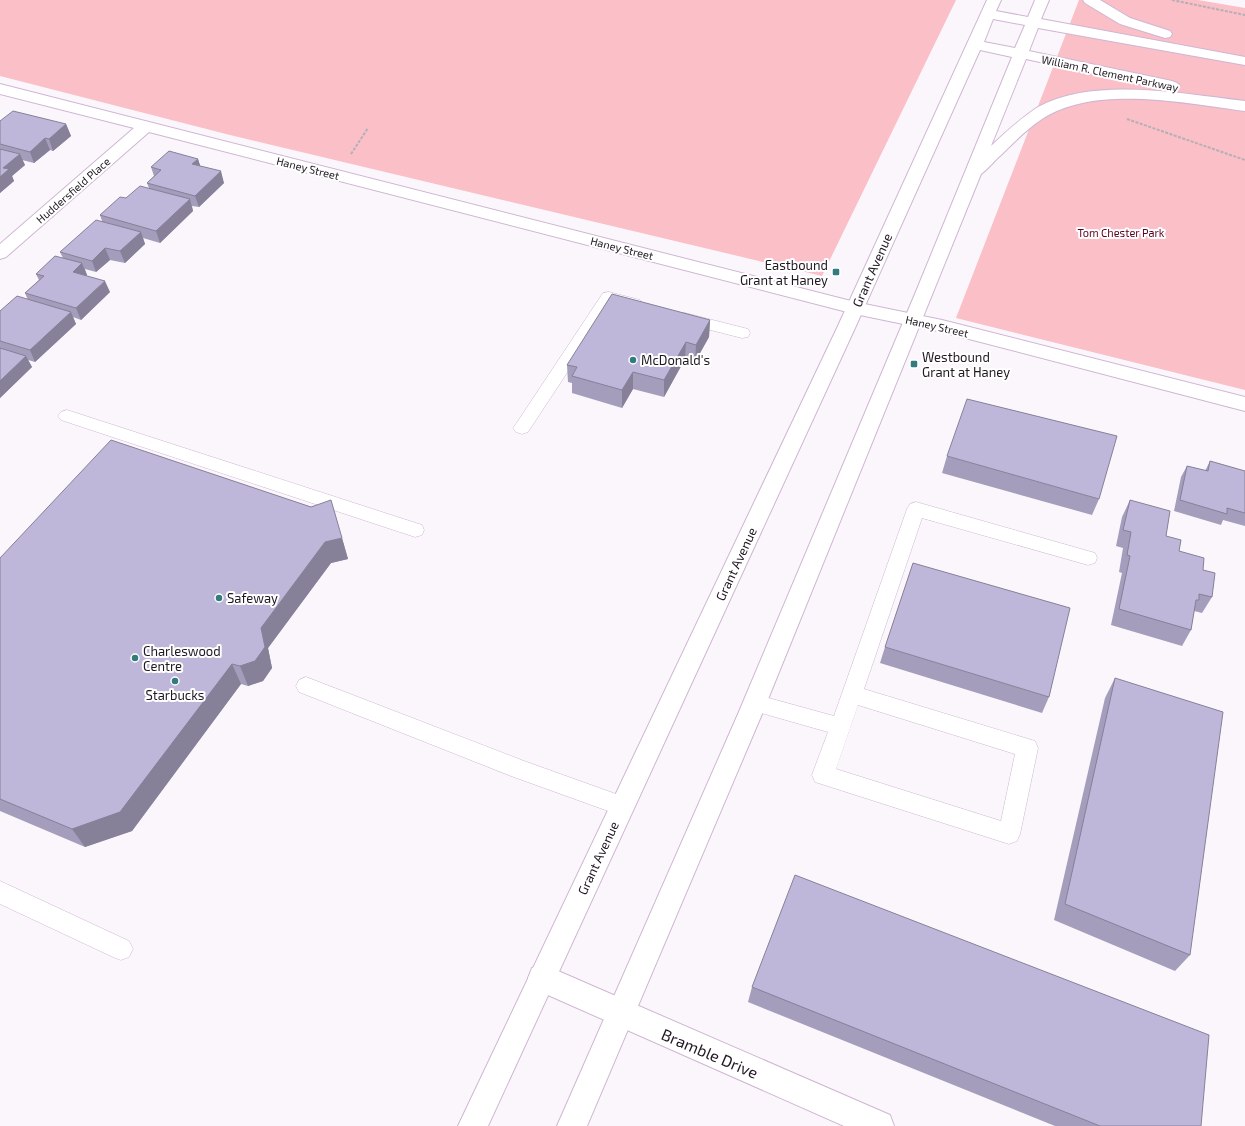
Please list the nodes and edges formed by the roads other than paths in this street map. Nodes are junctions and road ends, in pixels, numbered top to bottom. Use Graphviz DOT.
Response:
graph roads {
  1 [pos="994,0"];
  2 [pos="1042,0"];
  3 [pos="1090,0"];
  4 [pos="988,14"];
  5 [pos="1033,23"];
  6 [pos="975,45"];
  7 [pos="1022,54"];
  8 [pos="1245,56"];
  9 [pos="1245,61"];
  10 [pos="0,89"];
  11 [pos="1245,102"];
  12 [pos="1245,106"];
  13 [pos="146,126"];
  14 [pos="971,175"];
  15 [pos="0,253"];
  16 [pos="646,307"];
  17 [pos="855,308"];
  18 [pos="668,313"];
  19 [pos="913,320"];
  20 [pos="742,333"];
  21 [pos="1245,404"];
  22 [pos="67,416"];
  23 [pos="522,428"];
  24 [pos="416,530"];
  25 [pos="1088,558"];
  26 [pos="306,686"];
  27 [pos="852,694"];
  28 [pos="754,703"];
  29 [pos="840,727"];
  30 [pos="622,806"];
  31 [pos="0,892"];
  32 [pos="121,949"];
  33 [pos="542,978"];
  34 [pos="620,1013"];
  35 [pos="473,1126"];
  36 [pos="572,1126"];
  37 [pos="879,1126"];
  1 -- 4 [label="main road, Grant Avenue"];
  2 -- 5 [label="main road"];
  3 -- 8 [label="main road"];
  4 -- 5 [label="main road"];
  4 -- 6 [label="main road, Grant Avenue"];
  5 -- 7 [label="main road"];
  5 -- 9 [label="main road"];
  6 -- 7 [label="main road, William R. Clement Parkway"];
  6 -- 17 [label="main road, Grant Avenue"];
  7 -- 11 [label="main road, William R. Clement Parkway"];
  7 -- 14 [label="main road"];
  10 -- 13 [label="main road, Haney Street"];
  12 -- 14 [label="main road"];
  13 -- 15 [label="main road, Huddersfield Place"];
  13 -- 17 [label="main road, Haney Street"];
  14 -- 19 [label="main road"];
  16 -- 23 [label="lane"];
  17 -- 19 [label="main road, Haney Street"];
  17 -- 30 [label="main road, Grant Avenue"];
  18 -- 20 [label="lane"];
  19 -- 21 [label="main road, Haney Street"];
  19 -- 28 [label="main road"];
  22 -- 24 [label="lane"];
  25 -- 27 [label="lane"];
  26 -- 30 [label="lane"];
  27 -- 29 [label="lane"];
  27 -- 29 [label="lane"];
  28 -- 29 [label="lane"];
  28 -- 34 [label="main road"];
  30 -- 33 [label="main road, Grant Avenue"];
  31 -- 32 [label="lane"];
  33 -- 34 [label="main road, Bramble Drive"];
  33 -- 35 [label="main road, Grant Avenue"];
  34 -- 36 [label="main road"];
  34 -- 37 [label="main road, Bramble Drive"];
}
